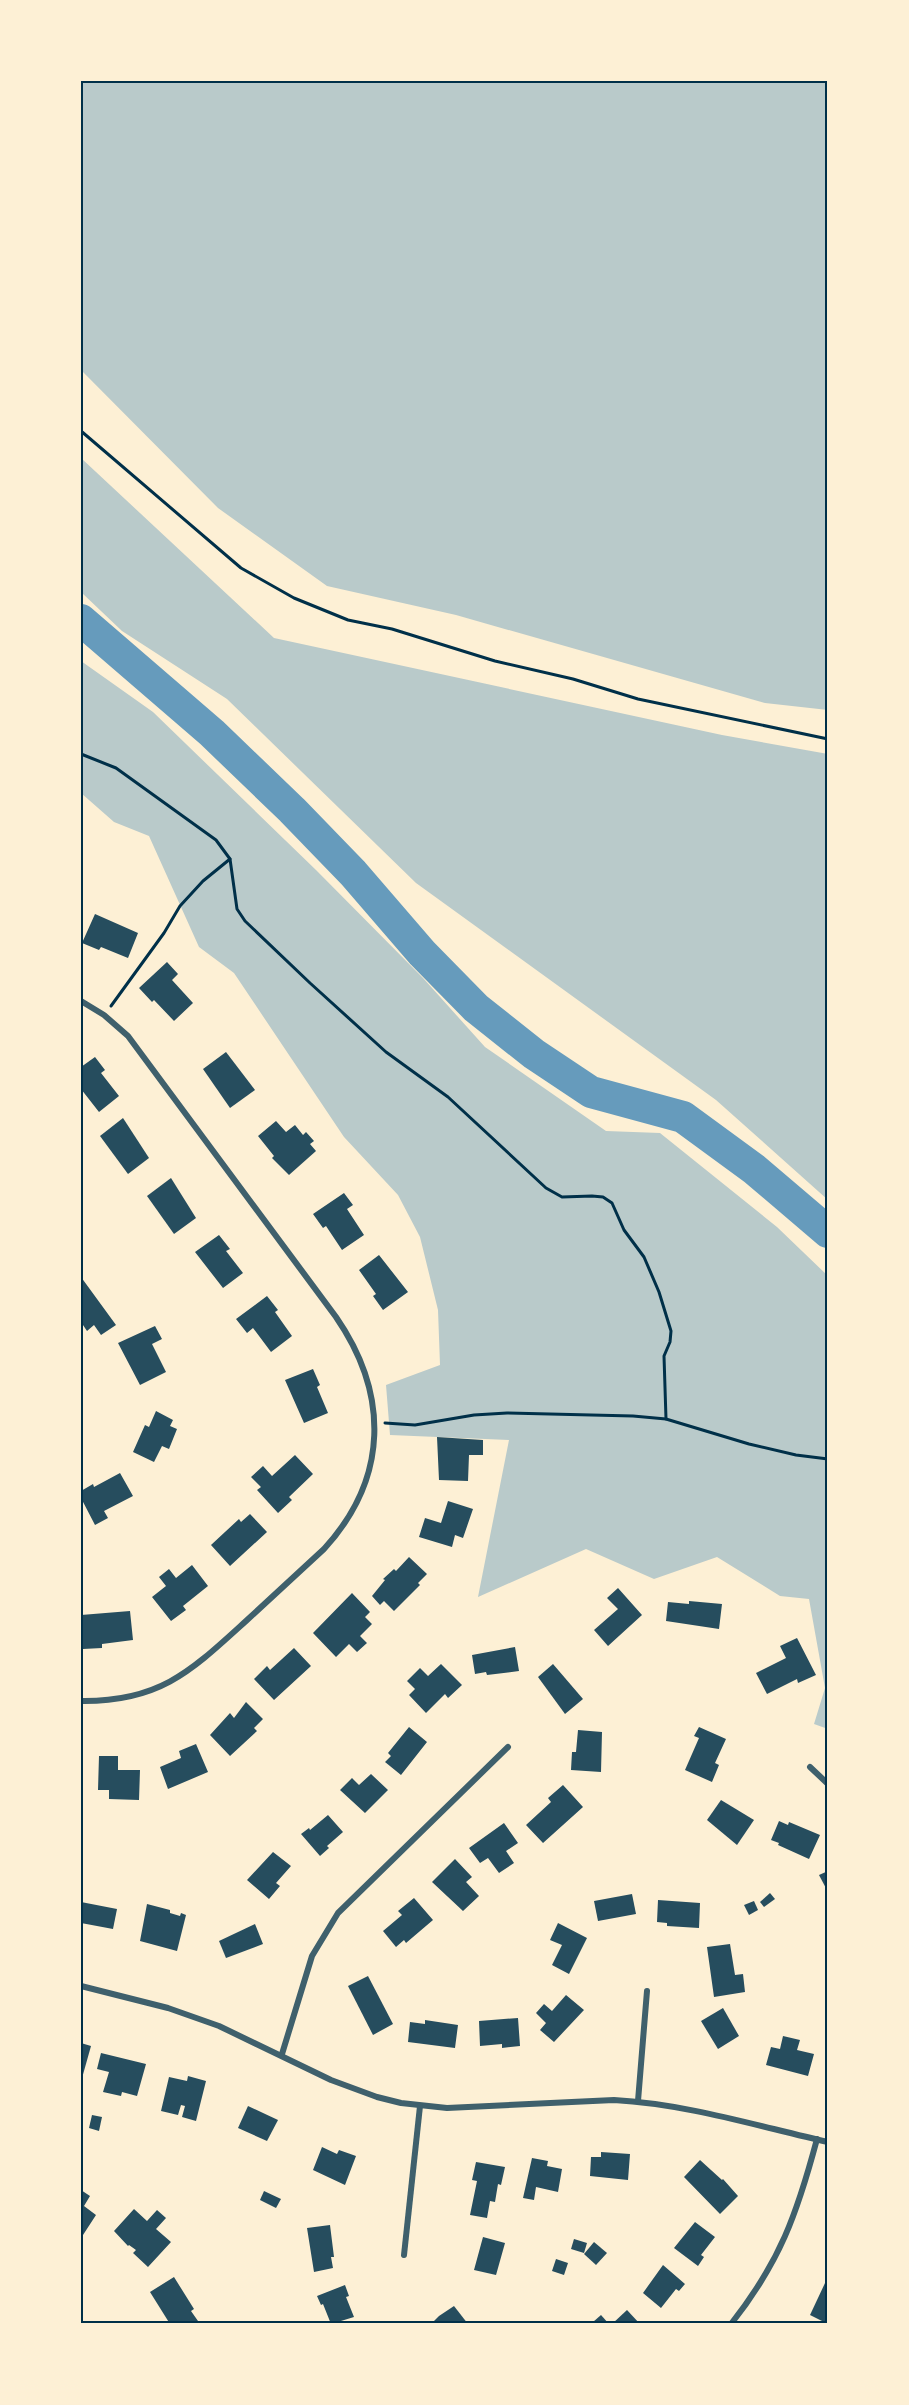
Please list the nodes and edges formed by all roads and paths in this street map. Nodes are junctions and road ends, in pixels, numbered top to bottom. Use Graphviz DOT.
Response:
graph roads {
  1 [pos="81,431"];
  2 [pos="828,739"];
  3 [pos="81,754"];
  4 [pos="230,859"];
  5 [pos="81,1001"];
  6 [pos="104,1015"];
  7 [pos="666,1419"];
  8 [pos="374,1424"];
  9 [pos="828,1459"];
  10 [pos="81,1701"];
  11 [pos="508,1747"];
  12 [pos="810,1767"];
  13 [pos="828,1784"];
  14 [pos="81,1986"];
  15 [pos="647,1991"];
  16 [pos="282,2054"];
  17 [pos="638,2101"];
  18 [pos="420,2106"];
  19 [pos="817,2139"];
  20 [pos="828,2142"];
  21 [pos="404,2255"];
  22 [pos="731,2324"];
  1 -- 2 [label="path"];
  3 -- 4 [label="path"];
  4 -- 6 [label="path"];
  4 -- 7 [label="path"];
  5 -- 6 [label="street"];
  6 -- 8 [label="street"];
  7 -- 8 [label="path"];
  7 -- 9 [label="path"];
  8 -- 10 [label="street"];
  11 -- 16 [label="street"];
  12 -- 13 [label="street"];
  14 -- 16 [label="street"];
  15 -- 17 [label="street"];
  16 -- 18 [label="street"];
  17 -- 18 [label="street"];
  17 -- 19 [label="street"];
  18 -- 21 [label="street"];
  19 -- 20 [label="street"];
  19 -- 22 [label="street"];
}
